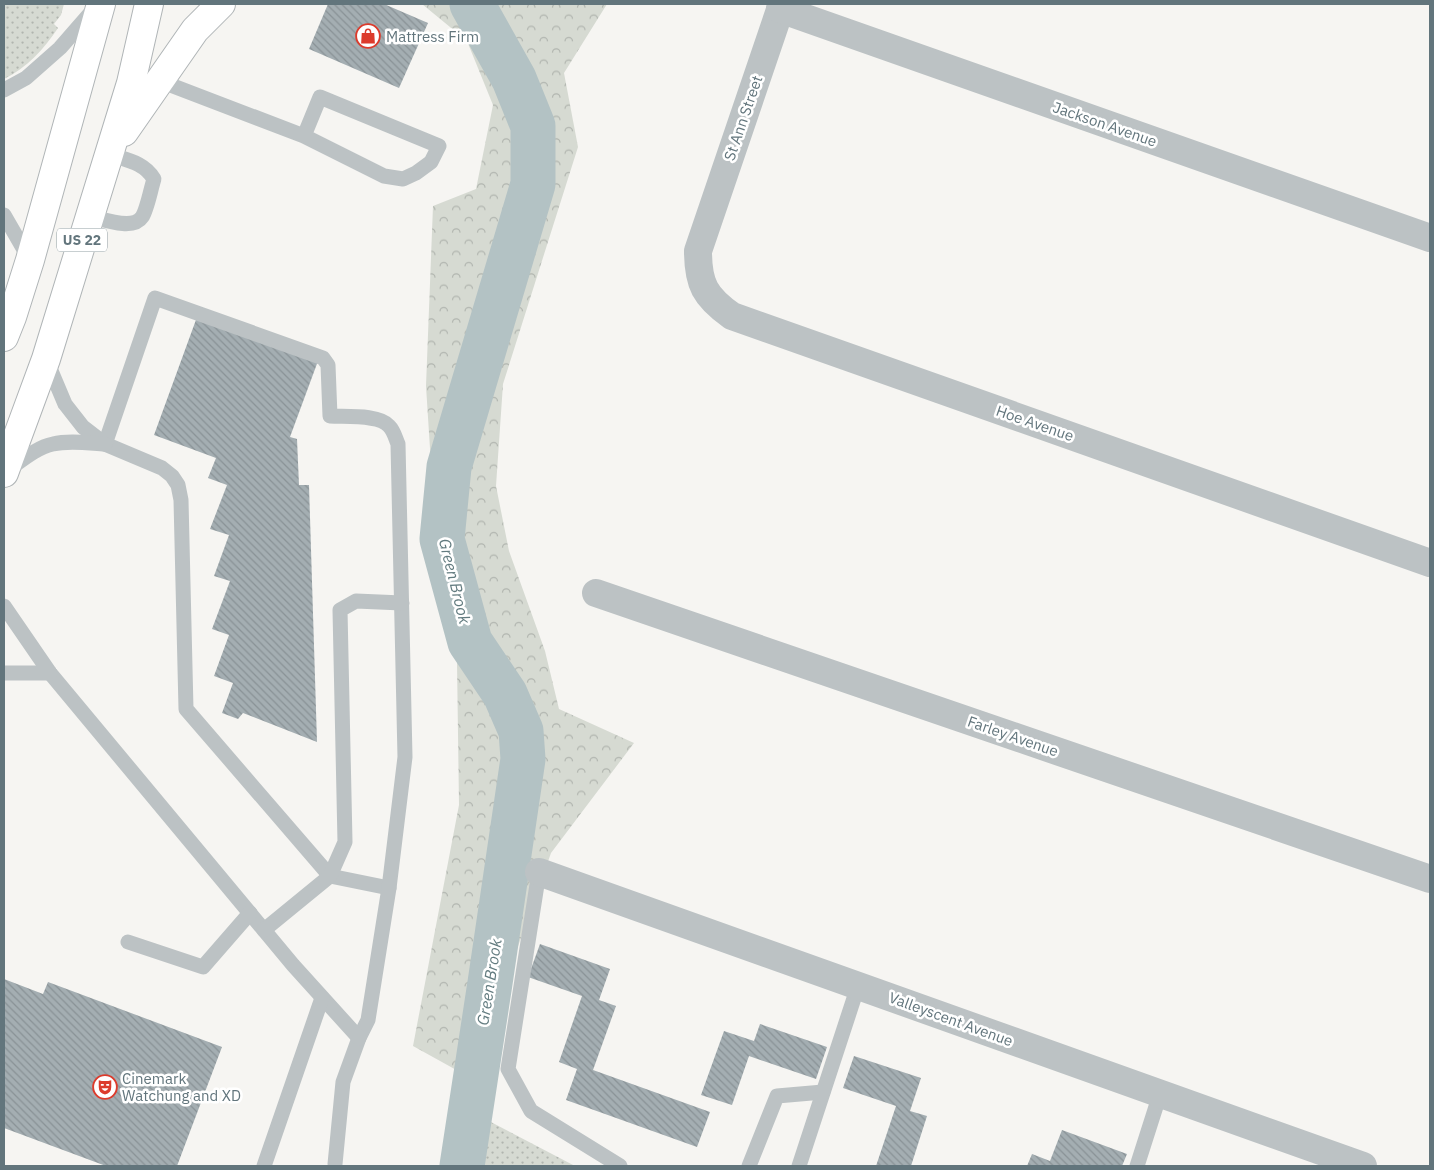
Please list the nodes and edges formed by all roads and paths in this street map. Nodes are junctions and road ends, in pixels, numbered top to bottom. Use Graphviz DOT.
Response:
graph roads {
  1 [pos="100,4"];
  2 [pos="149,4"];
  3 [pos="221,4"];
  4 [pos="781,7"];
  5 [pos="160,81"];
  6 [pos="4,90"];
  7 [pos="304,136"];
  8 [pos="109,154"];
  9 [pos="4,215"];
  10 [pos="90,216"];
  11 [pos="704,233"];
  12 [pos="1430,238"];
  13 [pos="30,260"];
  14 [pos="9,307"];
  15 [pos="4,337"];
  16 [pos="46,359"];
  17 [pos="105,444"];
  18 [pos="4,473"];
  19 [pos="1430,563"];
  20 [pos="596,593"];
  21 [pos="402,603"];
  22 [pos="4,606"];
  23 [pos="4,673"];
  24 [pos="50,673"];
  25 [pos="539,872"];
  26 [pos="330,876"];
  27 [pos="1430,879"];
  28 [pos="389,888"];
  29 [pos="250,913"];
  30 [pos="264,930"];
  31 [pos="128,942"];
  32 [pos="858,986"];
  33 [pos="322,998"];
  34 [pos="359,1038"];
  35 [pos="823,1092"];
  36 [pos="1160,1094"];
  37 [pos="335,1164"];
  38 [pos="264,1166"];
  39 [pos="620,1166"];
  40 [pos="749,1166"];
  41 [pos="799,1166"];
  42 [pos="1137,1166"];
  43 [pos="1363,1166"];
  1 -- 6 [label="lane"];
  1 -- 13 [label="highway, US 22"];
  2 -- 8 [label="highway, US 22"];
  3 -- 5 [label="highway"];
  4 -- 11 [label="street, St Ann Street"];
  4 -- 12 [label="street, Jackson Avenue"];
  5 -- 7 [label="lane"];
  5 -- 8 [label="highway"];
  7 -- 7 [label="lane"];
  8 -- 10 [label="highway, US 22"];
  8 -- 10 [label="lane"];
  9 -- 13 [label="lane"];
  10 -- 16 [label="highway, US 22"];
  11 -- 19 [label="street, Hoe Avenue"];
  13 -- 14 [label="highway, US 22"];
  14 -- 15 [label="highway, US 22"];
  16 -- 17 [label="lane"];
  16 -- 18 [label="highway, US 22"];
  17 -- 18 [label="lane"];
  17 -- 21 [label="lane"];
  17 -- 26 [label="lane"];
  20 -- 27 [label="street, Farley Avenue"];
  21 -- 26 [label="lane"];
  21 -- 28 [label="lane"];
  22 -- 24 [label="lane"];
  23 -- 24 [label="lane"];
  24 -- 29 [label="lane"];
  25 -- 32 [label="street, Valleyscent Avenue"];
  25 -- 39 [label="lane"];
  26 -- 28 [label="lane"];
  26 -- 30 [label="lane"];
  28 -- 34 [label="lane"];
  29 -- 30 [label="lane"];
  29 -- 31 [label="lane"];
  30 -- 33 [label="lane"];
  32 -- 35 [label="lane"];
  32 -- 36 [label="street, Valleyscent Avenue"];
  33 -- 34 [label="lane"];
  33 -- 38 [label="lane"];
  34 -- 37 [label="lane"];
  35 -- 40 [label="lane"];
  35 -- 41 [label="lane"];
  36 -- 42 [label="lane"];
  36 -- 43 [label="street, Valleyscent Avenue"];
}
